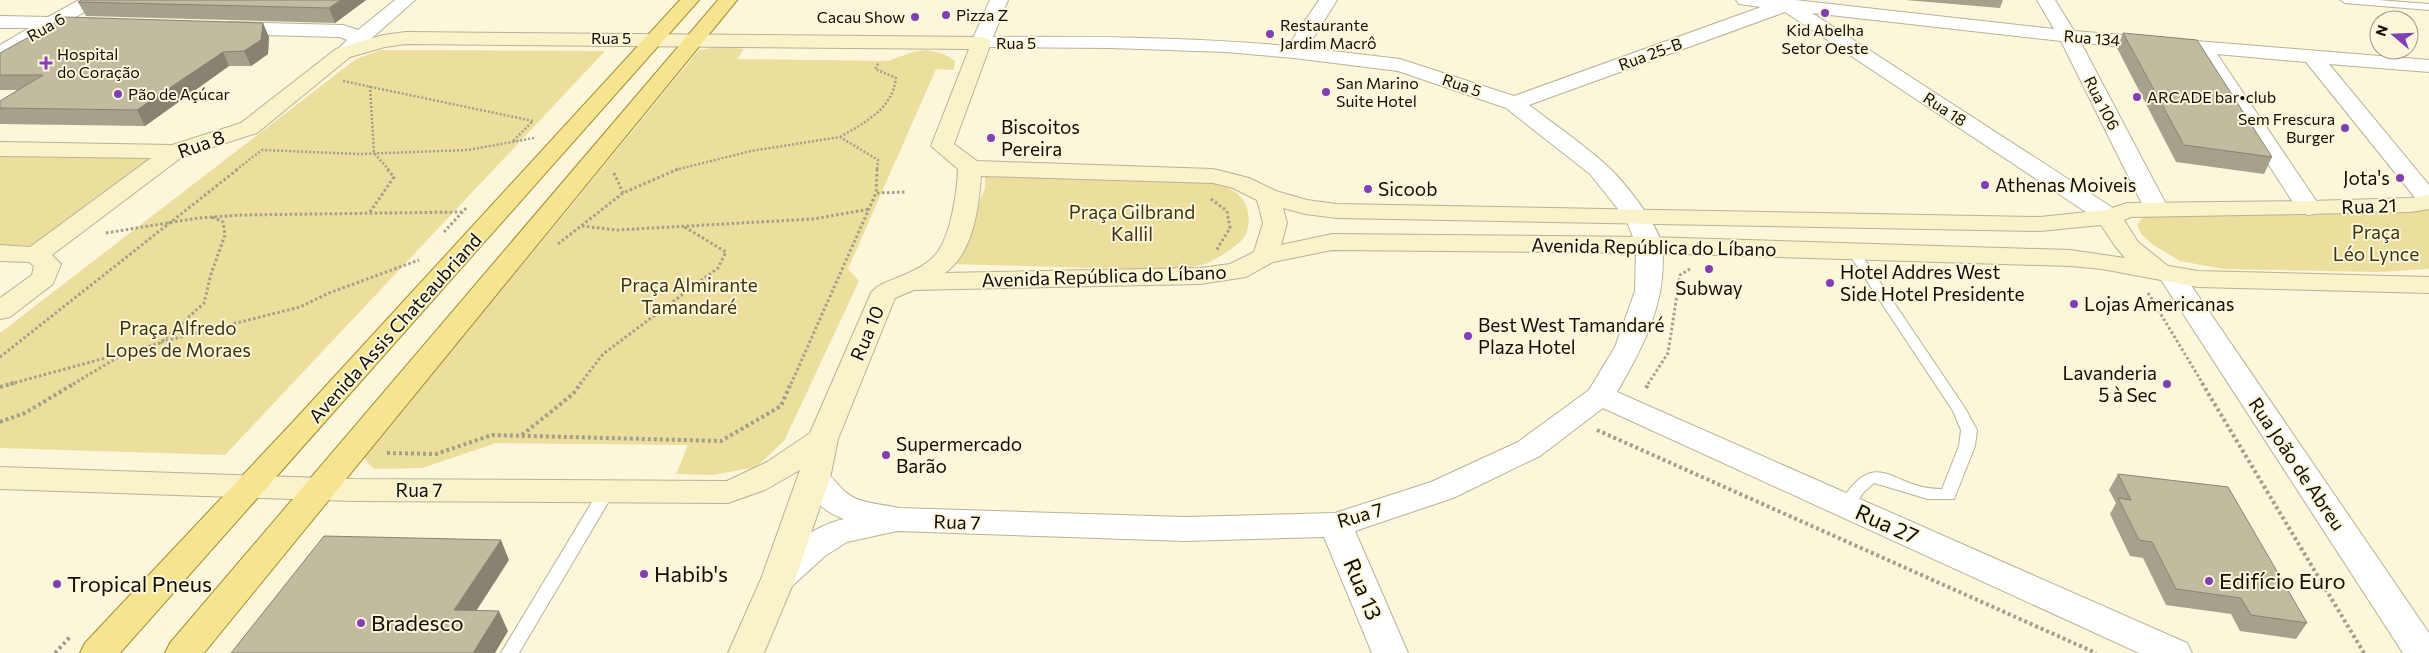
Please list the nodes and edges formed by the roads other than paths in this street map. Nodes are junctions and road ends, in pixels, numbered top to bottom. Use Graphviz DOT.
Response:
graph roads {
  1 [pos="92,0"];
  2 [pos="406,0"];
  3 [pos="690,0"];
  4 [pos="728,0"];
  5 [pos="999,0"];
  6 [pos="1328,0"];
  7 [pos="1746,0"];
  8 [pos="2046,0"];
  9 [pos="2345,0"];
  10 [pos="1782,2"];
  11 [pos="2429,7"];
  12 [pos="0,22"];
  13 [pos="53,23"];
  14 [pos="113,25"];
  15 [pos="213,28"];
  16 [pos="2068,36"];
  17 [pos="360,38"];
  18 [pos="654,39"];
  19 [pos="694,40"];
  20 [pos="981,43"];
  21 [pos="2203,48"];
  22 [pos="1294,52"];
  23 [pos="0,53"];
  24 [pos="343,53"];
  25 [pos="2313,57"];
  26 [pos="2429,66"];
  27 [pos="1514,103"];
  28 [pos="0,148"];
  29 [pos="174,152"];
  30 [pos="970,167"];
  31 [pos="1268,196"];
  32 [pos="2429,201"];
  33 [pos="2156,208"];
  34 [pos="2309,208"];
  35 [pos="2110,217"];
  36 [pos="1638,218"];
  37 [pos="1649,245"];
  38 [pos="1853,251"];
  39 [pos="0,252"];
  40 [pos="36,255"];
  41 [pos="1265,256"];
  42 [pos="2171,275"];
  43 [pos="910,282"];
  44 [pos="2429,285"];
  45 [pos="0,311"];
  46 [pos="1600,396"];
  47 [pos="823,439"];
  48 [pos="0,478"];
  49 [pos="814,478"];
  50 [pos="251,486"];
  51 [pos="319,488"];
  52 [pos="607,491"];
  53 [pos="1846,506"];
  54 [pos="899,520"];
  55 [pos="1336,524"];
  56 [pos="778,579"];
  57 [pos="98,653"];
  58 [pos="183,653"];
  59 [pos="510,653"];
  60 [pos="746,653"];
  61 [pos="1390,653"];
  62 [pos="2174,653"];
  63 [pos="2423,653"];
  1 -- 13 [label="street, Rua 6"];
  2 -- 17 [label="street, Rua 8"];
  3 -- 18 [label="main road, Avenida Assis Chateaubriand"];
  4 -- 19 [label="main road"];
  5 -- 20 [label="street"];
  6 -- 22 [label="street"];
  7 -- 10 [label="street, Rua 134"];
  8 -- 16 [label="street, Rua 106"];
  9 -- 11 [label="lane"];
  10 -- 16 [label="street, Rua 134"];
  10 -- 27 [label="street, Rua 25-B"];
  10 -- 35 [label="street, Rua 18"];
  12 -- 13 [label="street"];
  13 -- 14 [label="street"];
  13 -- 23 [label="street, Rua 6"];
  15 -- 17 [label="street"];
  16 -- 21 [label="street, Rua 134"];
  16 -- 33 [label="street, Rua 106"];
  17 -- 24 [label="street, Rua 8"];
  18 -- 19 [label="main road, Rua 5"];
  18 -- 24 [label="main road, Rua 5"];
  18 -- 50 [label="main road, Avenida Assis Chateaubriand"];
  19 -- 20 [label="main road, Rua 5"];
  19 -- 51 [label="main road"];
  20 -- 22 [label="street, Rua 5"];
  20 -- 30 [label="main road"];
  21 -- 25 [label="street, Rua 134"];
  21 -- 34 [label="street"];
  22 -- 27 [label="street, Rua 5"];
  24 -- 29 [label="main road, Rua 8"];
  25 -- 26 [label="street, Rua 134"];
  25 -- 32 [label="street"];
  27 -- 36 [label="street, Rua 5"];
  28 -- 29 [label="main road"];
  29 -- 40 [label="main road, Rua 8"];
  30 -- 31 [label="main road, Avenida República do Líbano"];
  30 -- 43 [label="main road, Rua 10"];
  31 -- 36 [label="main road, Avenida República do Líbano"];
  31 -- 41 [label="main road"];
  32 -- 34 [label="main road, Rua 21"];
  33 -- 34 [label="main road, Avenida República do Líbano"];
  33 -- 35 [label="main road, Avenida República do Líbano"];
  35 -- 36 [label="main road, Avenida República do Líbano"];
  35 -- 42 [label="main road"];
  36 -- 37 [label="street, Rua 7"];
  37 -- 38 [label="main road, Avenida República do Líbano"];
  37 -- 41 [label="main road, Avenida República do Líbano"];
  37 -- 46 [label="street, Rua 7"];
  38 -- 42 [label="main road, Avenida República do Líbano"];
  38 -- 53 [label="lane"];
  39 -- 40 [label="main road"];
  40 -- 45 [label="main road"];
  41 -- 43 [label="main road, Avenida República do Líbano"];
  42 -- 44 [label="main road, Avenida República do Líbano"];
  42 -- 63 [label="street, Rua João de Abreu"];
  43 -- 47 [label="main road, Rua 10"];
  46 -- 53 [label="street, Rua 27"];
  46 -- 55 [label="street, Rua 7"];
  47 -- 49 [label="main road, Rua 10"];
  47 -- 52 [label="main road, Rua 7"];
  48 -- 50 [label="main road, Rua 7"];
  49 -- 54 [label="street, Rua 7"];
  49 -- 56 [label="main road, Rua 10"];
  50 -- 51 [label="main road, Rua 7"];
  50 -- 57 [label="main road, Avenida Assis Chateaubriand"];
  51 -- 52 [label="main road, Rua 7"];
  51 -- 58 [label="main road"];
  52 -- 59 [label="lane"];
  53 -- 62 [label="street, Rua 27"];
  54 -- 55 [label="street, Rua 7"];
  54 -- 56 [label="street, Rua 7"];
  55 -- 61 [label="street, Rua 13"];
  56 -- 60 [label="main road, Rua 10"];
}
